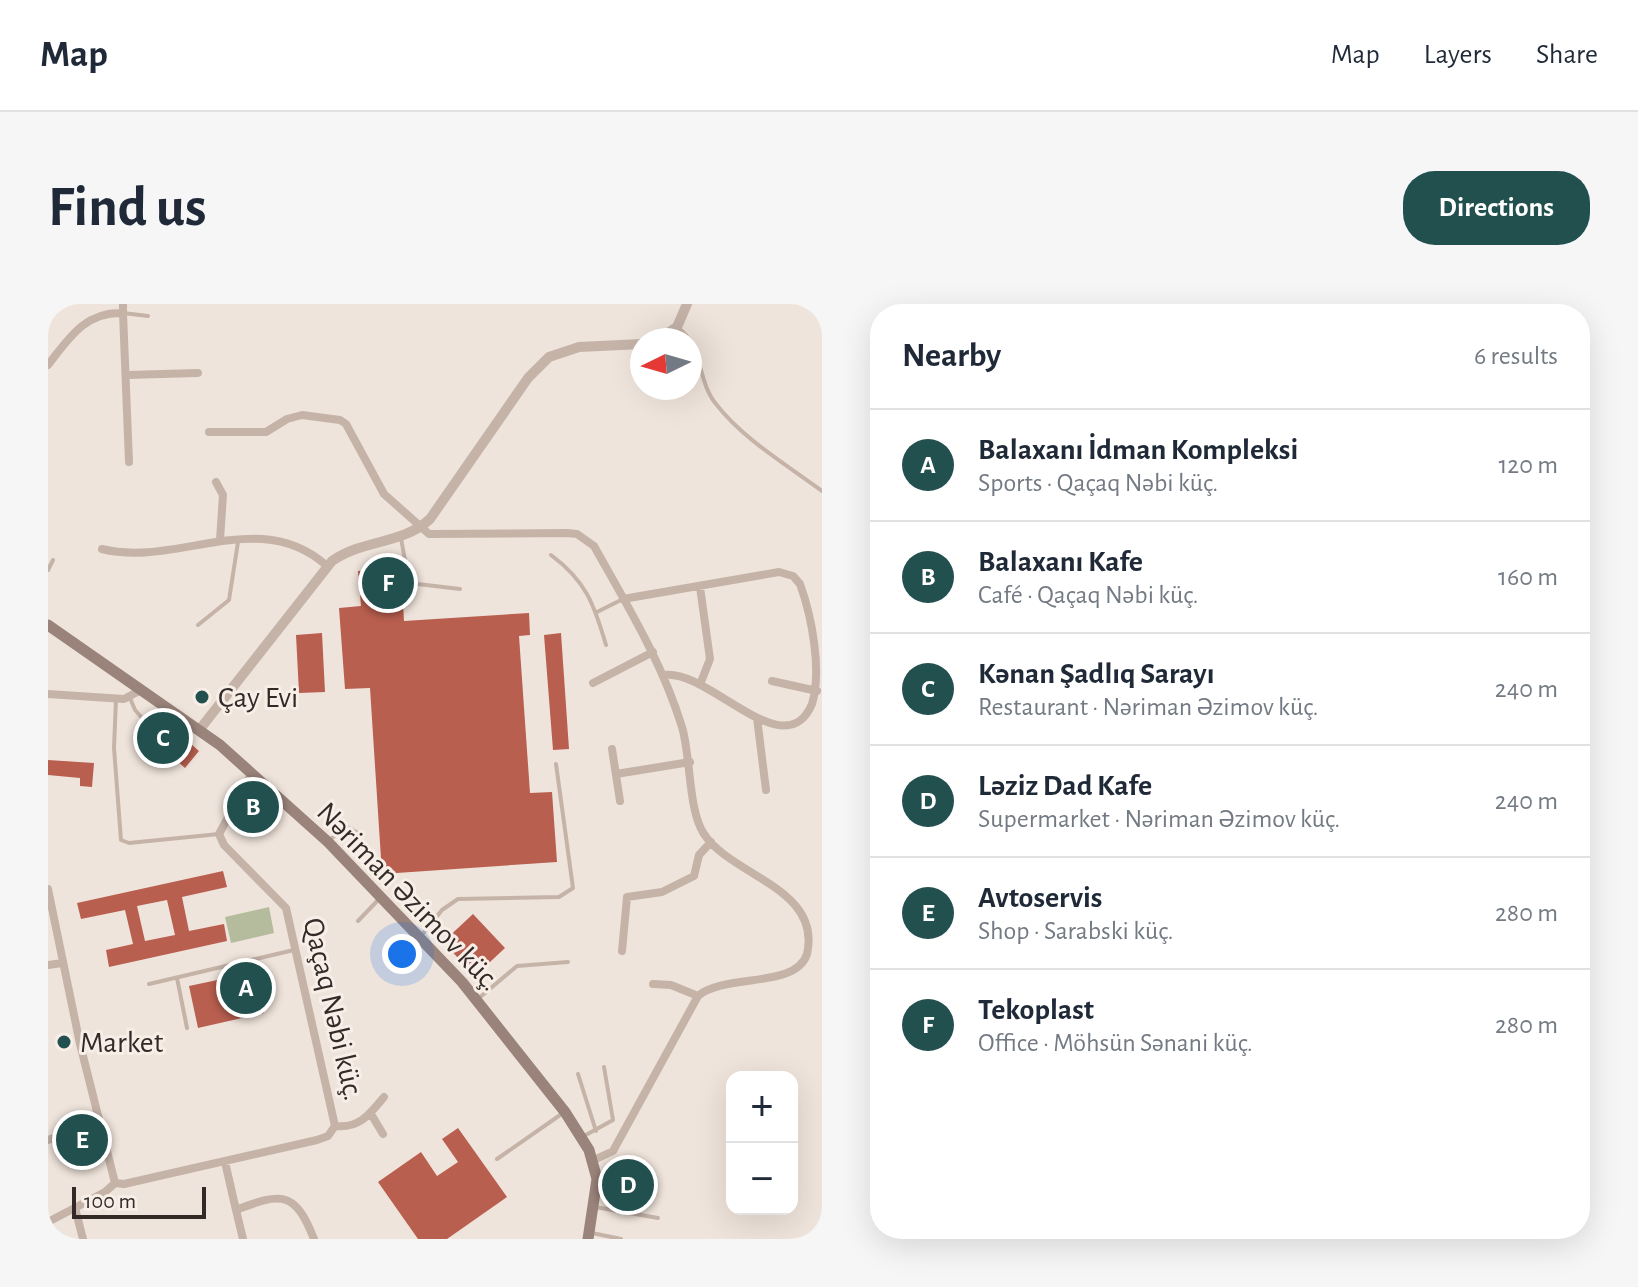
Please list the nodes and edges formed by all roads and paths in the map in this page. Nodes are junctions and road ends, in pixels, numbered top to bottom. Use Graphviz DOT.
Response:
graph roads {
  1 [pos="687,304"];
  2 [pos="123,308"];
  3 [pos="148,316"];
  4 [pos="677,327"];
  5 [pos="630,345"];
  6 [pos="48,365"];
  7 [pos="198,373"];
  8 [pos="127,375"];
  9 [pos="209,432"];
  10 [pos="129,462"];
  11 [pos="216,482"];
  12 [pos="822,491"];
  13 [pos="421,527"];
  14 [pos="401,538"];
  15 [pos="238,539"];
  16 [pos="220,540"];
  17 [pos="102,549"];
  18 [pos="551,555"];
  19 [pos="53,560"];
  20 [pos="327,566"];
  21 [pos="48,570"];
  22 [pos="700,587"];
  23 [pos="460,589"];
  24 [pos="623,599"];
  25 [pos="596,613"];
  26 [pos="48,625"];
  27 [pos="198,625"];
  28 [pos="606,645"];
  29 [pos="653,652"];
  30 [pos="664,675"];
  31 [pos="772,681"];
  32 [pos="701,682"];
  33 [pos="593,683"];
  34 [pos="141,690"];
  35 [pos="817,691"];
  36 [pos="48,694"];
  37 [pos="130,698"];
  38 [pos="116,699"];
  39 [pos="757,718"];
  40 [pos="152,729"];
  41 [pos="200,729"];
  42 [pos="612,749"];
  43 [pos="690,762"];
  44 [pos="556,764"];
  45 [pos="252,773"];
  46 [pos="616,774"];
  47 [pos="766,790"];
  48 [pos="620,801"];
  49 [pos="219,834"];
  50 [pos="362,835"];
  51 [pos="328,842"];
  52 [pos="711,842"];
  53 [pos="48,889"];
  54 [pos="381,896"];
  55 [pos="358,921"];
  56 [pos="421,937"];
  57 [pos="296,950"];
  58 [pos="622,951"];
  59 [pos="568,962"];
  60 [pos="62,963"];
  61 [pos="48,965"];
  62 [pos="177,978"];
  63 [pos="149,984"];
  64 [pos="653,984"];
  65 [pos="698,996"];
  66 [pos="478,1000"];
  67 [pos="187,1028"];
  68 [pos="604,1067"];
  69 [pos="578,1074"];
  70 [pos="384,1097"];
  71 [pos="565,1112"];
  72 [pos="371,1114"];
  73 [pos="99,1122"];
  74 [pos="335,1126"];
  75 [pos="596,1131"];
  76 [pos="383,1134"];
  77 [pos="582,1138"];
  78 [pos="48,1140"];
  79 [pos="497,1159"];
  80 [pos="594,1160"];
  81 [pos="225,1162"];
  82 [pos="115,1183"];
  83 [pos="595,1207"];
  84 [pos="75,1208"];
  85 [pos="236,1210"];
  86 [pos="658,1218"];
  87 [pos="48,1222"];
  88 [pos="589,1236"];
  89 [pos="83,1239"];
  90 [pos="243,1239"];
  91 [pos="314,1239"];
  92 [pos="621,1239"];
  1 -- 4 [label="street"];
  2 -- 3 [label="lane"];
  2 -- 6 [label="street"];
  2 -- 8 [label="street"];
  4 -- 12 [label="lane"];
  5 -- 13 [label="street"];
  7 -- 8 [label="street"];
  8 -- 10 [label="street"];
  9 -- 13 [label="street"];
  11 -- 16 [label="street"];
  13 -- 14 [label="street"];
  13 -- 24 [label="street"];
  14 -- 20 [label="street"];
  14 -- 23 [label="lane"];
  15 -- 16 [label="street"];
  15 -- 20 [label="street"];
  15 -- 27 [label="lane"];
  16 -- 17 [label="street"];
  18 -- 25 [label="lane"];
  19 -- 21 [label="lane"];
  20 -- 41 [label="street"];
  22 -- 24 [label="street"];
  22 -- 32 [label="street"];
  22 -- 35 [label="street"];
  24 -- 25 [label="lane"];
  24 -- 29 [label="street"];
  25 -- 28 [label="lane"];
  26 -- 34 [label="main road, Nəriman Əzimov küç."];
  29 -- 30 [label="street"];
  29 -- 33 [label="street"];
  30 -- 32 [label="street"];
  30 -- 43 [label="street"];
  31 -- 35 [label="street"];
  32 -- 39 [label="street"];
  34 -- 37 [label="street"];
  34 -- 41 [label="main road, Nəriman Əzimov küç."];
  35 -- 39 [label="street"];
  36 -- 38 [label="street"];
  37 -- 38 [label="street"];
  37 -- 40 [label="lane"];
  38 -- 49 [label="lane"];
  39 -- 47 [label="street"];
  41 -- 45 [label="main road, Nəriman Əzimov küç."];
  42 -- 46 [label="street"];
  43 -- 46 [label="street"];
  43 -- 52 [label="street"];
  44 -- 56 [label="lane"];
  45 -- 49 [label="street"];
  45 -- 51 [label="main road, Nəriman Əzimov küç."];
  46 -- 48 [label="street"];
  49 -- 57 [label="street, Qaçaq Nəbi küç."];
  50 -- 51 [label="lane"];
  51 -- 54 [label="main road, Nəriman Əzimov küç."];
  52 -- 58 [label="street"];
  52 -- 65 [label="street"];
  53 -- 60 [label="street"];
  54 -- 55 [label="lane"];
  54 -- 56 [label="main road, Nəriman Əzimov küç."];
  56 -- 66 [label="main road, Nəriman Əzimov küç."];
  57 -- 62 [label="lane"];
  57 -- 74 [label="street, Qaçaq Nəbi küç."];
  59 -- 66 [label="lane"];
  60 -- 61 [label="street"];
  60 -- 73 [label="street"];
  62 -- 63 [label="lane"];
  62 -- 67 [label="lane"];
  64 -- 65 [label="street"];
  65 -- 80 [label="street"];
  66 -- 71 [label="main road, Nəriman Əzimov küç."];
  68 -- 75 [label="lane"];
  69 -- 75 [label="lane"];
  70 -- 72 [label="street"];
  71 -- 77 [label="main road, Nəriman Əzimov küç."];
  71 -- 79 [label="lane"];
  72 -- 74 [label="street"];
  72 -- 76 [label="street"];
  73 -- 78 [label="street"];
  73 -- 82 [label="street"];
  74 -- 81 [label="street, Qaçaq Nəbi küç."];
  75 -- 77 [label="lane"];
  77 -- 80 [label="main road, Nəriman Əzimov küç."];
  80 -- 83 [label="main road, Nəriman Əzimov küç."];
  81 -- 82 [label="street, Qaçaq Nəbi küç."];
  81 -- 85 [label="street"];
  82 -- 84 [label="street, Qaçaq Nəbi küç."];
  83 -- 86 [label="lane"];
  83 -- 88 [label="main road, Nəriman Əzimov küç."];
  84 -- 87 [label="street, Qaçaq Nəbi küç."];
  84 -- 89 [label="street"];
  85 -- 90 [label="street"];
  85 -- 91 [label="street"];
  88 -- 92 [label="lane"];
}
